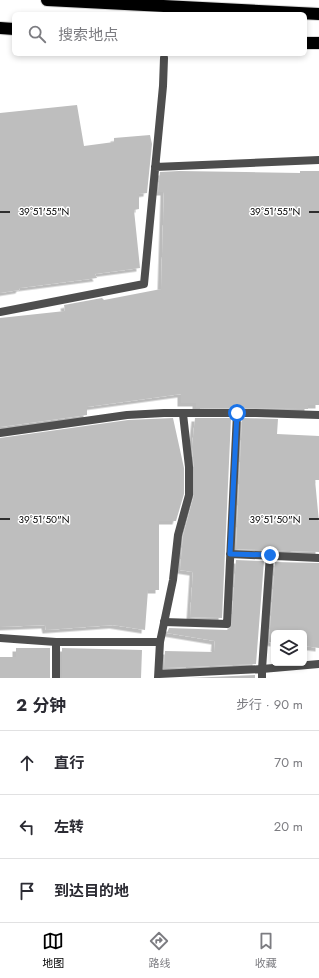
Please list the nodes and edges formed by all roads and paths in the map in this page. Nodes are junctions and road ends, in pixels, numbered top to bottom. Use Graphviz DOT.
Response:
graph roads {
  1 [pos="47,0"];
  2 [pos="280,12"];
  3 [pos="307,13"];
  4 [pos="319,14"];
  5 [pos="0,28"];
  6 [pos="12,29"];
  7 [pos="307,43"];
  8 [pos="319,43"];
  9 [pos="164,58"];
  10 [pos="319,160"];
  11 [pos="155,167"];
  12 [pos="0,312"];
  13 [pos="237,413"];
  14 [pos="183,414"];
  15 [pos="319,415"];
  16 [pos="0,433"];
  17 [pos="230,554"];
  18 [pos="270,555"];
  19 [pos="319,558"];
  20 [pos="164,622"];
  21 [pos="0,638"];
  22 [pos="56,642"];
  23 [pos="160,642"];
  24 [pos="319,664"];
  25 [pos="262,669"];
  26 [pos="158,676"];
  27 [pos="56,678"];
  28 [pos="262,678"];
  1 -- 2 [label="highway"];
  3 -- 4 [label="highway"];
  5 -- 6 [label="highway"];
  7 -- 8 [label="highway"];
  9 -- 11 [label="street"];
  10 -- 11 [label="street"];
  11 -- 12 [label="street"];
  13 -- 14 [label="street"];
  13 -- 15 [label="street"];
  13 -- 17 [label="street"];
  14 -- 16 [label="street"];
  14 -- 20 [label="street"];
  17 -- 18 [label="street"];
  17 -- 20 [label="street"];
  18 -- 19 [label="street"];
  18 -- 25 [label="street"];
  20 -- 23 [label="street"];
  21 -- 22 [label="street"];
  22 -- 23 [label="street"];
  22 -- 27 [label="street"];
  23 -- 26 [label="street"];
  24 -- 25 [label="street"];
  25 -- 26 [label="street"];
  25 -- 28 [label="street"];
}
